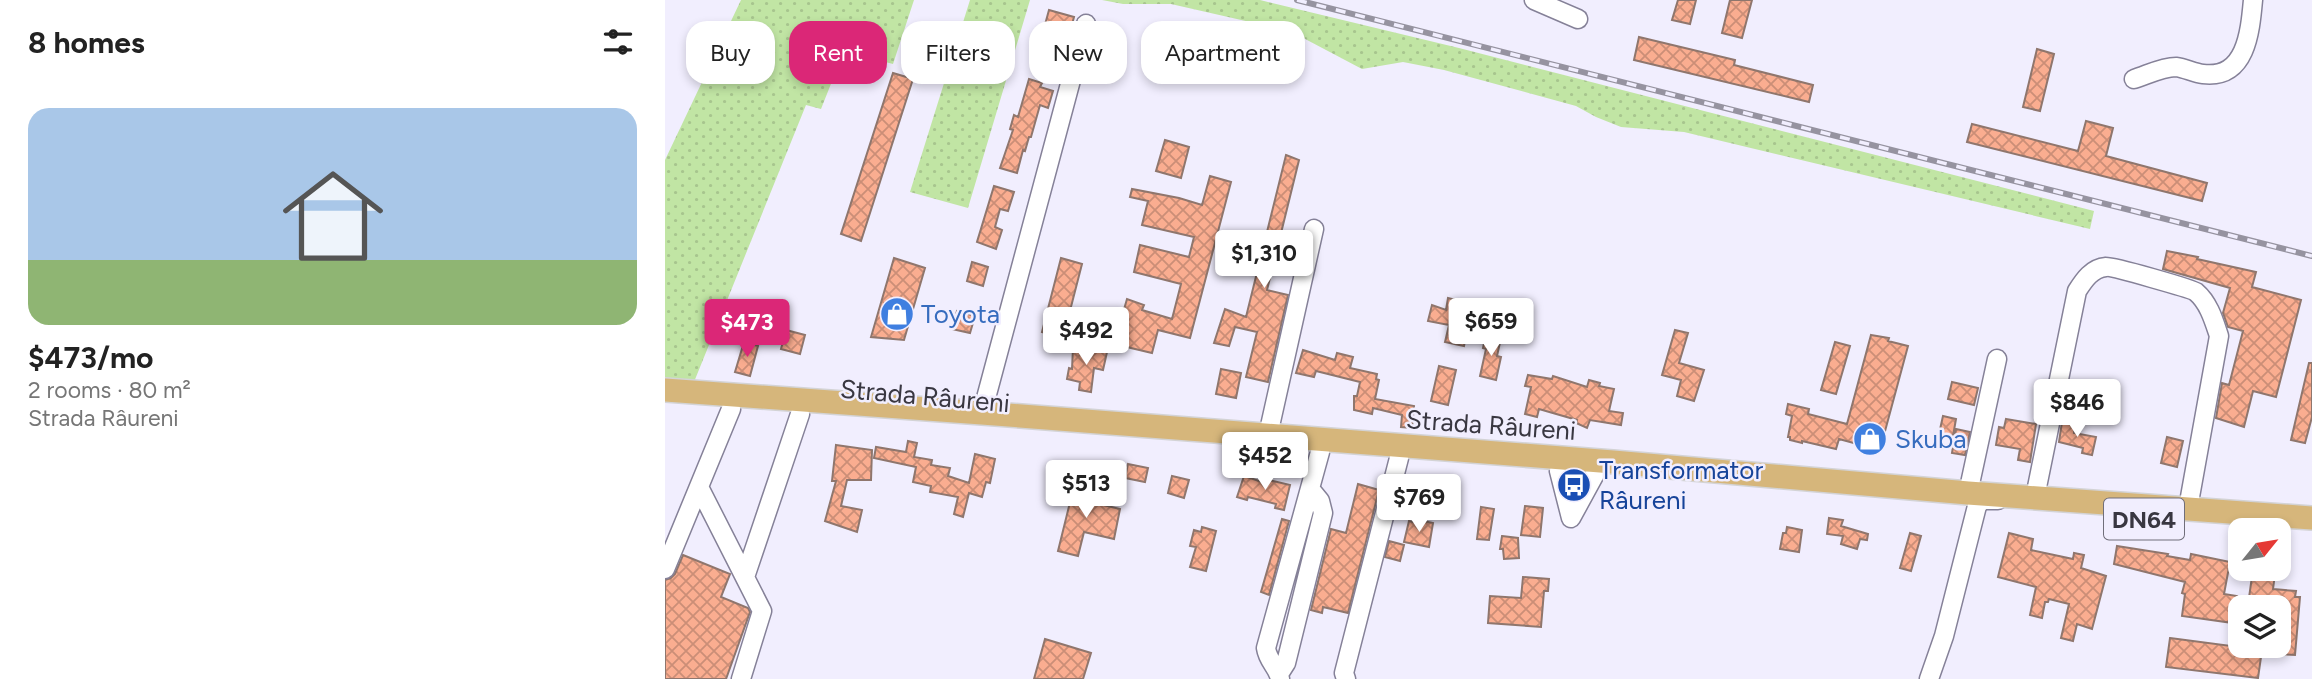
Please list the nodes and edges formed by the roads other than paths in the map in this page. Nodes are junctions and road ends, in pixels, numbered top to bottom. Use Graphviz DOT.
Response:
graph roads {
  1 [pos="1534,0"];
  2 [pos="2253,0"];
  3 [pos="1578,19"];
  4 [pos="2134,79"];
  5 [pos="1070,84"];
  6 [pos="1314,229"];
  7 [pos="1997,359"];
  8 [pos="665,390"];
  9 [pos="665,403"];
  10 [pos="731,409"];
  11 [pos="982,413"];
  12 [pos="800,414"];
  13 [pos="1269,435"];
  14 [pos="1320,452"];
  15 [pos="1399,458"];
  16 [pos="1559,471"];
  17 [pos="1595,474"];
  18 [pos="699,487"];
  19 [pos="2030,497"];
  20 [pos="1972,499"];
  21 [pos="2188,508"];
  22 [pos="2312,518"];
  23 [pos="2312,531"];
  24 [pos="665,569"];
  25 [pos="745,577"];
  26 [pos="1279,676"];
  27 [pos="741,679"];
  28 [pos="1346,679"];
  29 [pos="1929,679"];
  1 -- 3 [label="street"];
  2 -- 4 [label="street"];
  5 -- 11 [label="street"];
  6 -- 13 [label="street"];
  7 -- 20 [label="street"];
  8 -- 11 [label="main road, Strada Râureni / DN64"];
  9 -- 10 [label="main road, Strada Râureni / DN64"];
  10 -- 12 [label="main road, Strada Râureni / DN64"];
  10 -- 18 [label="street"];
  11 -- 13 [label="main road, Strada Râureni / DN64"];
  12 -- 14 [label="main road, Strada Râureni / DN64"];
  12 -- 25 [label="street"];
  13 -- 20 [label="main road, Strada Râureni / DN64"];
  14 -- 15 [label="main road, Strada Râureni / DN64"];
  14 -- 26 [label="street"];
  15 -- 16 [label="main road, Strada Râureni / DN64"];
  15 -- 28 [label="street"];
  16 -- 17 [label="main road, Strada Râureni / DN64"];
  16 -- 17 [label="street"];
  17 -- 20 [label="main road, Strada Râureni / DN64"];
  18 -- 24 [label="street"];
  18 -- 25 [label="street"];
  19 -- 20 [label="main road, Strada Râureni / DN64"];
  19 -- 21 [label="main road, Strada Râureni / DN64"];
  19 -- 21 [label="street"];
  20 -- 23 [label="main road, Strada Râureni / DN64"];
  20 -- 29 [label="street"];
  21 -- 22 [label="main road, Strada Râureni / DN64"];
  25 -- 27 [label="street"];
}
